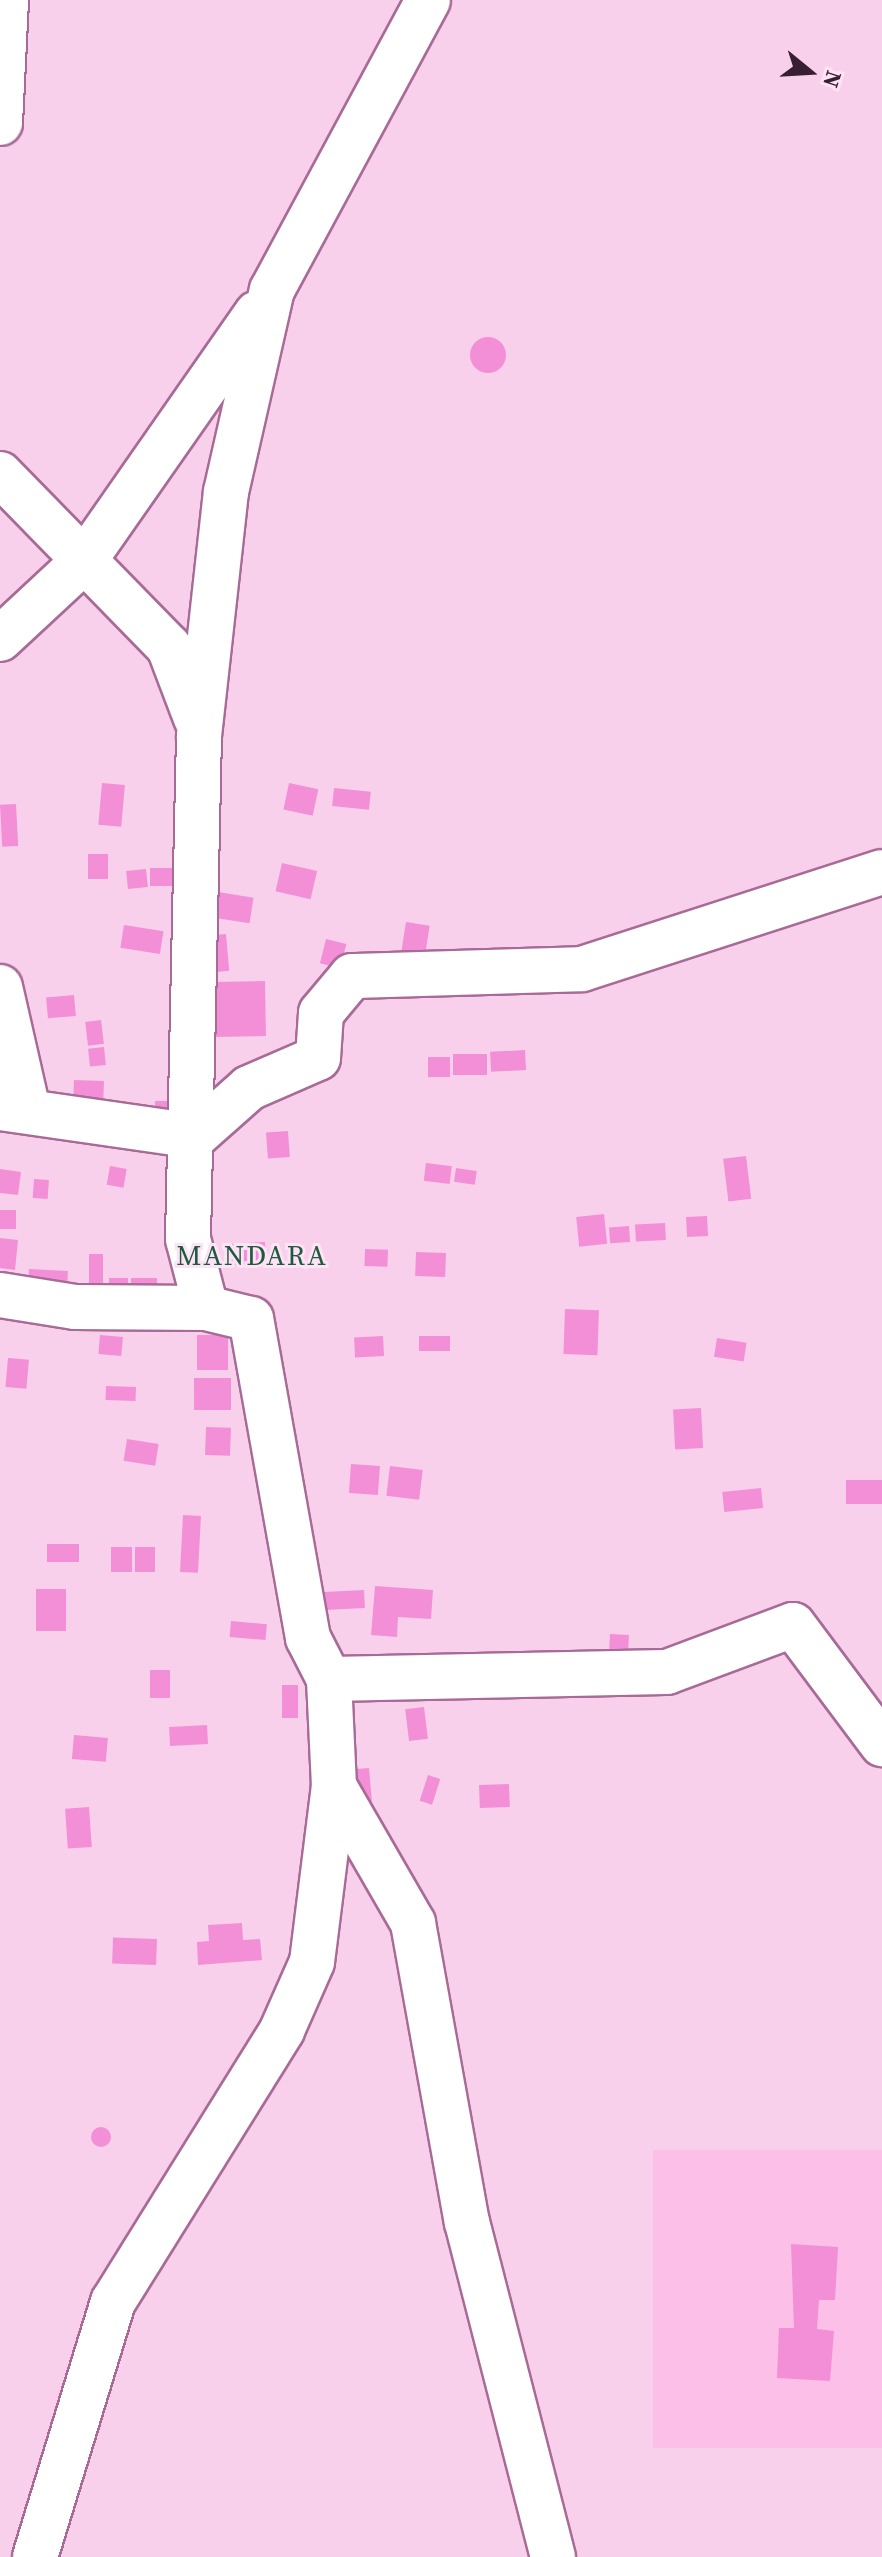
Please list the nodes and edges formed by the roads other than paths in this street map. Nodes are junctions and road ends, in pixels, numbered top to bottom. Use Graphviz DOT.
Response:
graph roads {
  1 [pos="6,0"];
  2 [pos="428,0"];
  3 [pos="0,123"];
  4 [pos="272,290"];
  5 [pos="0,474"];
  6 [pos="84,561"];
  7 [pos="0,639"];
  8 [pos="199,736"];
  9 [pos="882,872"];
  10 [pos="0,987"];
  11 [pos="14,1109"];
  12 [pos="195,1136"];
  13 [pos="0,1295"];
  14 [pos="206,1308"];
  15 [pos="329,1679"];
  16 [pos="882,1744"];
  17 [pos="334,1786"];
  18 [pos="35,2557"];
  19 [pos="553,2557"];
  1 -- 3 [label="street"];
  2 -- 4 [label="street"];
  4 -- 6 [label="street"];
  4 -- 8 [label="street"];
  5 -- 6 [label="street"];
  6 -- 7 [label="street"];
  6 -- 8 [label="street"];
  8 -- 12 [label="street"];
  9 -- 12 [label="street"];
  10 -- 11 [label="street"];
  11 -- 12 [label="street"];
  12 -- 14 [label="street"];
  13 -- 14 [label="street"];
  14 -- 15 [label="street"];
  15 -- 16 [label="street"];
  15 -- 17 [label="street"];
  17 -- 18 [label="street"];
  17 -- 19 [label="street"];
}
